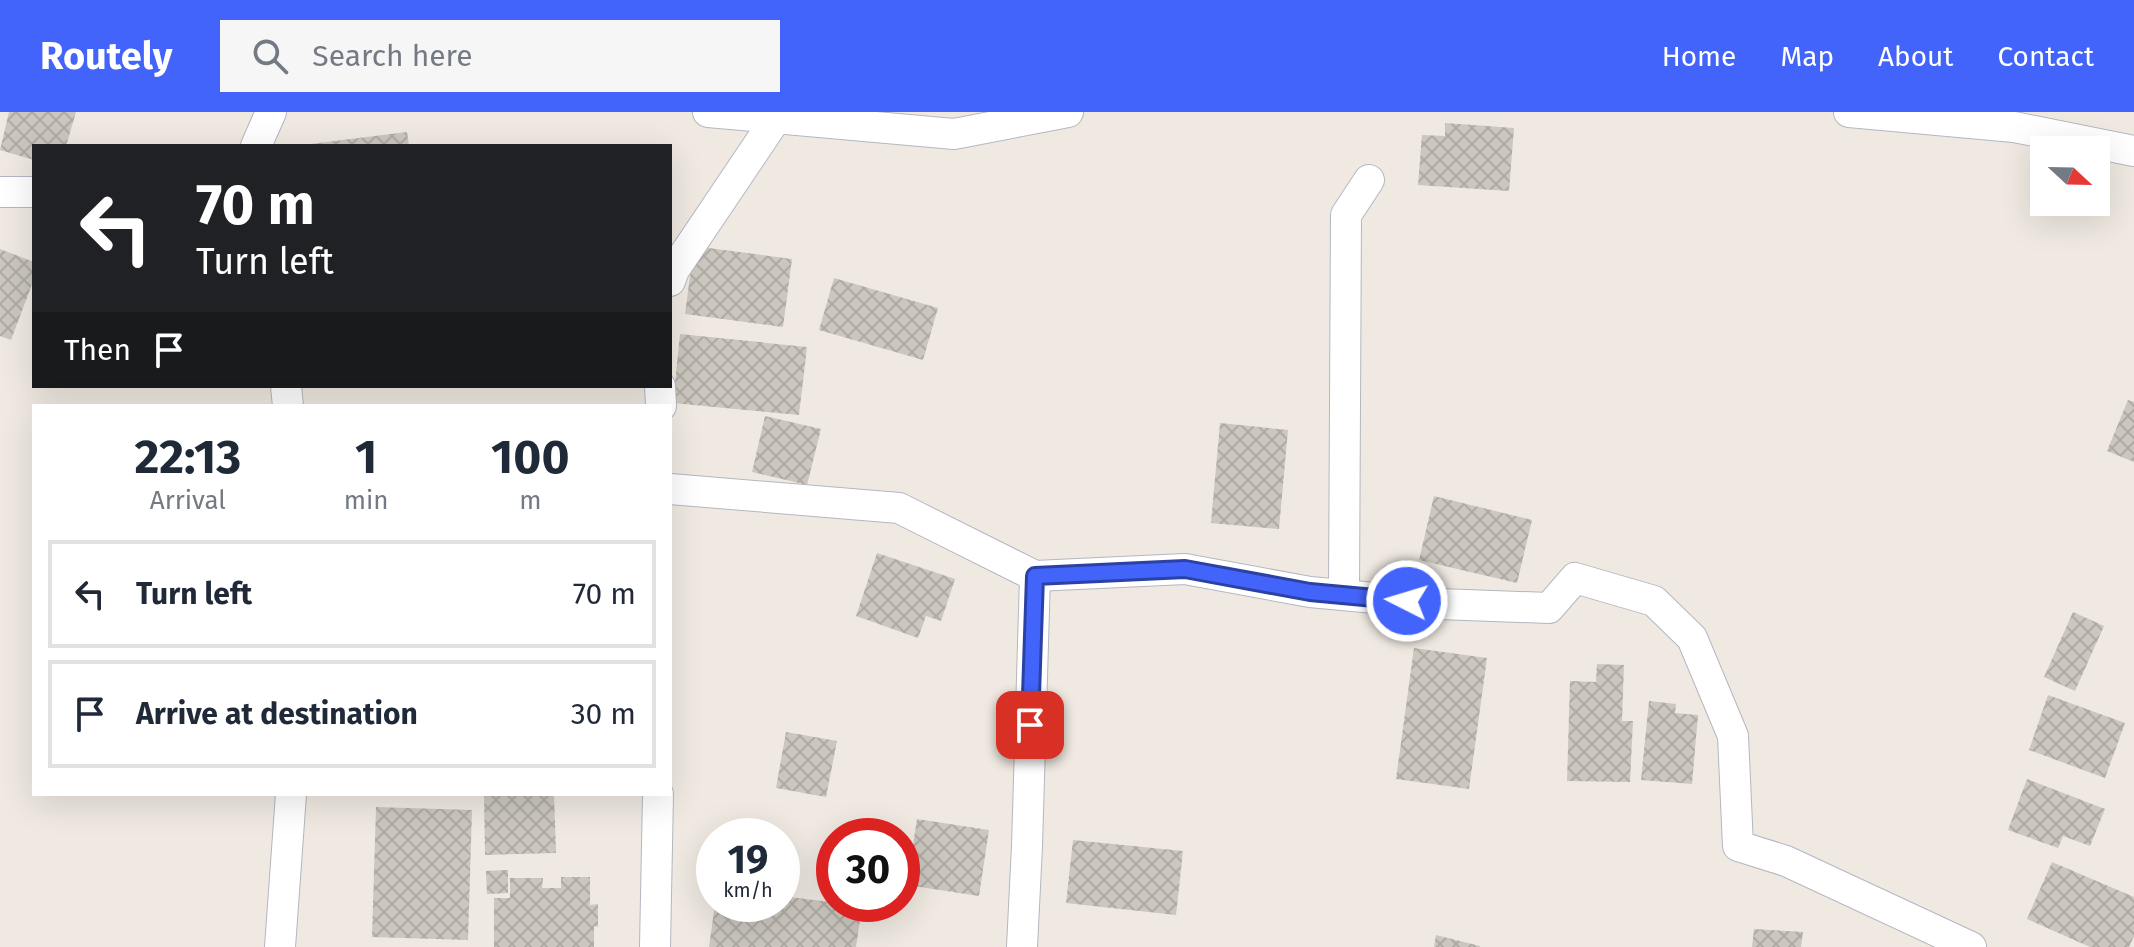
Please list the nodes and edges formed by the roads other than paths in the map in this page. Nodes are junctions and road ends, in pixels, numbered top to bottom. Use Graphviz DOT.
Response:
graph roads {
  1 [pos="271,112"];
  2 [pos="708,112"];
  3 [pos="1068,112"];
  4 [pos="1849,112"];
  5 [pos="781,115"];
  6 [pos="2017,120"];
  7 [pos="257,144"];
  8 [pos="2134,151"];
  9 [pos="1369,180"];
  10 [pos="0,192"];
  11 [pos="32,192"];
  12 [pos="672,276"];
  13 [pos="672,489"];
  14 [pos="1035,576"];
  15 [pos="1344,595"];
  16 [pos="291,796"];
  17 [pos="658,796"];
  18 [pos="280,947"];
  19 [pos="655,947"];
  20 [pos="1022,947"];
  21 [pos="1971,947"];
  1 -- 7 [label="street"];
  2 -- 5 [label="street"];
  3 -- 5 [label="street"];
  4 -- 6 [label="street"];
  5 -- 12 [label="street"];
  6 -- 8 [label="street"];
  9 -- 15 [label="street"];
  10 -- 11 [label="street"];
  13 -- 14 [label="street"];
  14 -- 15 [label="street"];
  14 -- 20 [label="street"];
  15 -- 21 [label="street"];
  16 -- 18 [label="street"];
  17 -- 19 [label="street"];
}
